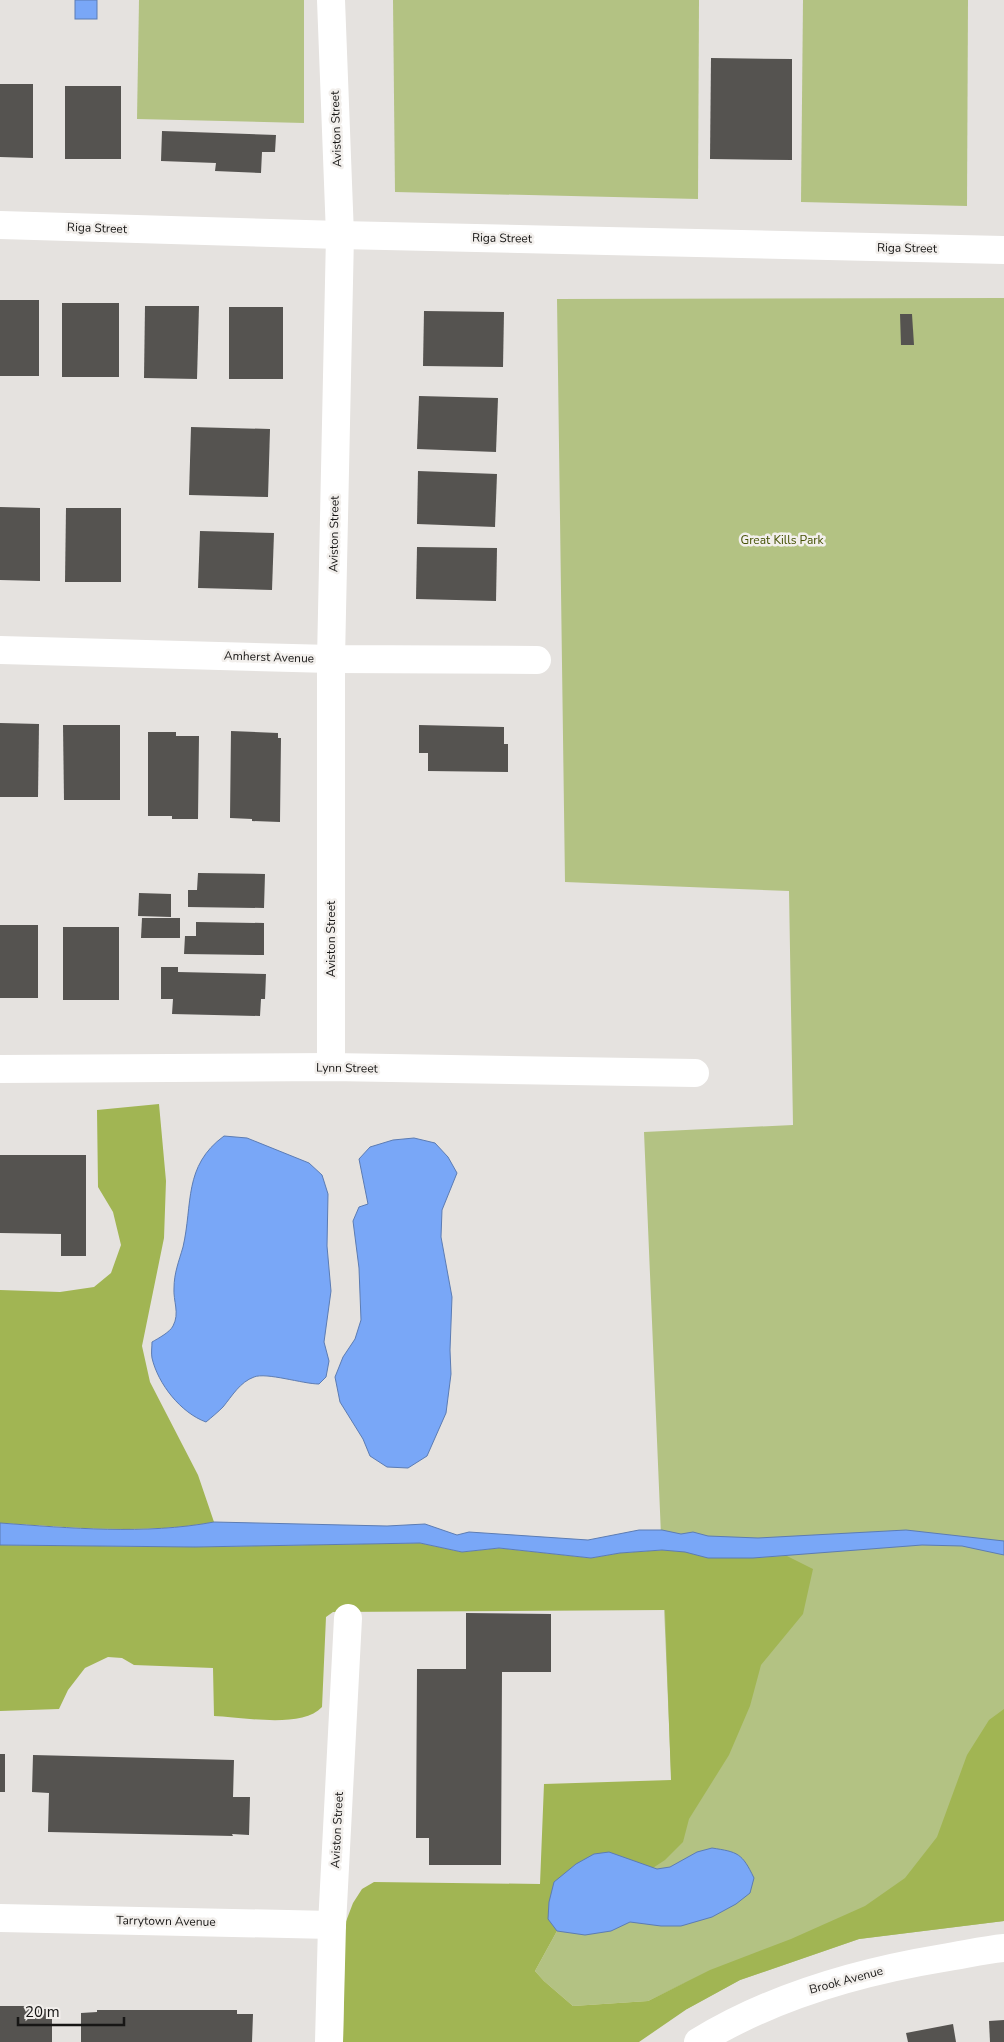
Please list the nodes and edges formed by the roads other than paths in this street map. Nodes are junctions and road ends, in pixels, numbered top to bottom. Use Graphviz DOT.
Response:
graph roads {
  1 [pos="331,0"];
  2 [pos="0,225"];
  3 [pos="340,235"];
  4 [pos="1004,250"];
  5 [pos="0,650"];
  6 [pos="332,659"];
  7 [pos="537,660"];
  8 [pos="331,1068"];
  9 [pos="0,1069"];
  10 [pos="694,1073"];
  11 [pos="348,1618"];
  12 [pos="0,1918"];
  13 [pos="332,1925"];
  14 [pos="1004,1948"];
  15 [pos="329,2042"];
  16 [pos="698,2042"];
  1 -- 3 [label="street, Aviston Street"];
  2 -- 3 [label="street, Riga Street"];
  3 -- 4 [label="street, Riga Street"];
  3 -- 6 [label="street, Aviston Street"];
  5 -- 6 [label="street, Amherst Avenue"];
  6 -- 7 [label="street, Amherst Avenue"];
  6 -- 8 [label="street, Aviston Street"];
  8 -- 9 [label="street, Lynn Street"];
  8 -- 10 [label="street, Lynn Street"];
  11 -- 13 [label="street, Aviston Street"];
  12 -- 13 [label="street, Tarrytown Avenue"];
  13 -- 15 [label="street, Aviston Street"];
  14 -- 16 [label="street, Brook Avenue"];
}
